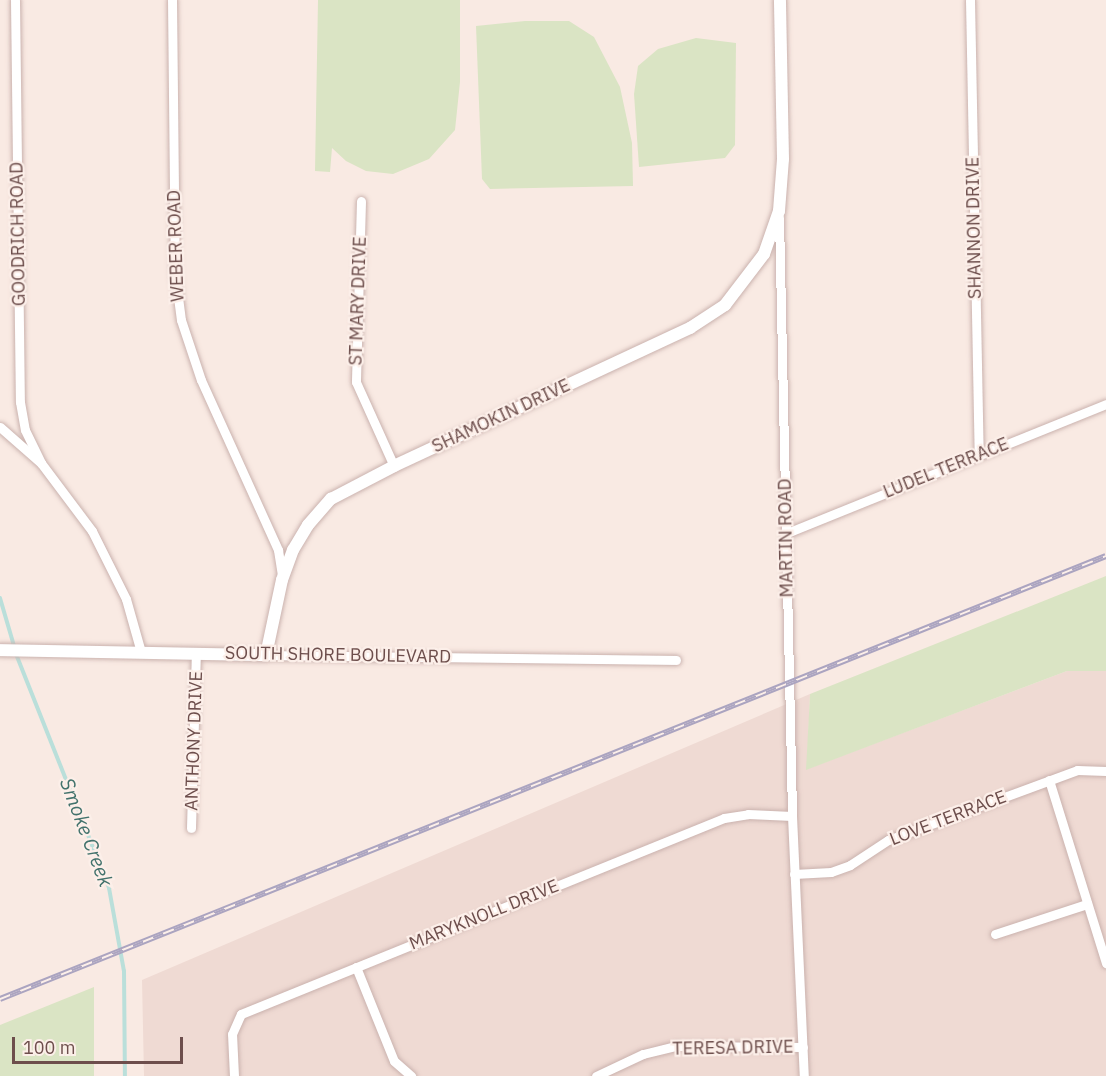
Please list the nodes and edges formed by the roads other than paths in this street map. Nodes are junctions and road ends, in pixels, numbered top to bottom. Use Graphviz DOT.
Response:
graph roads {
  1 [pos="15,0"];
  2 [pos="171,0"];
  3 [pos="780,0"];
  4 [pos="970,0"];
  5 [pos="361,201"];
  6 [pos="779,212"];
  7 [pos="1106,404"];
  8 [pos="0,427"];
  9 [pos="979,455"];
  10 [pos="41,463"];
  11 [pos="394,466"];
  12 [pos="787,533"];
  13 [pos="282,580"];
  14 [pos="0,650"];
  15 [pos="141,652"];
  16 [pos="196,653"];
  17 [pos="266,655"];
  18 [pos="676,660"];
  19 [pos="1106,771"];
  20 [pos="1049,780"];
  21 [pos="792,816"];
  22 [pos="191,828"];
  23 [pos="794,874"];
  24 [pos="1088,904"];
  25 [pos="994,934"];
  26 [pos="1106,963"];
  27 [pos="356,967"];
  28 [pos="803,1047"];
  29 [pos="234,1076"];
  30 [pos="411,1076"];
  31 [pos="596,1076"];
  32 [pos="804,1076"];
  1 -- 10 [label="street, GOODRICH ROAD"];
  2 -- 13 [label="street, WEBER ROAD"];
  3 -- 6 [label="street, MARTIN ROAD"];
  4 -- 9 [label="street, SHANNON DRIVE"];
  5 -- 11 [label="street, ST MARY DRIVE"];
  6 -- 11 [label="street, SHAMOKIN DRIVE"];
  6 -- 12 [label="street, MARTIN ROAD"];
  7 -- 9 [label="street, LUDEL TERRACE"];
  8 -- 10 [label="street"];
  9 -- 12 [label="street, LUDEL TERRACE"];
  10 -- 15 [label="street"];
  11 -- 13 [label="street, SHAMOKIN DRIVE"];
  12 -- 21 [label="street, MARTIN ROAD"];
  13 -- 17 [label="street, SHAMOKIN DRIVE"];
  14 -- 15 [label="street, SOUTH SHORE BOULEVARD"];
  15 -- 16 [label="street, SOUTH SHORE BOULEVARD"];
  16 -- 17 [label="street, SOUTH SHORE BOULEVARD"];
  16 -- 22 [label="street, ANTHONY DRIVE"];
  17 -- 18 [label="street, SOUTH SHORE BOULEVARD"];
  19 -- 20 [label="street, LOVE TERRACE"];
  20 -- 23 [label="street, LOVE TERRACE"];
  20 -- 24 [label="street"];
  21 -- 23 [label="street, MARTIN ROAD"];
  21 -- 27 [label="street, MARYKNOLL DRIVE"];
  23 -- 28 [label="street, MARTIN ROAD"];
  24 -- 25 [label="street"];
  24 -- 26 [label="street"];
  27 -- 29 [label="street, MARYKNOLL DRIVE"];
  27 -- 30 [label="street"];
  28 -- 31 [label="street, TERESA DRIVE"];
  28 -- 32 [label="street, MARTIN ROAD"];
}
